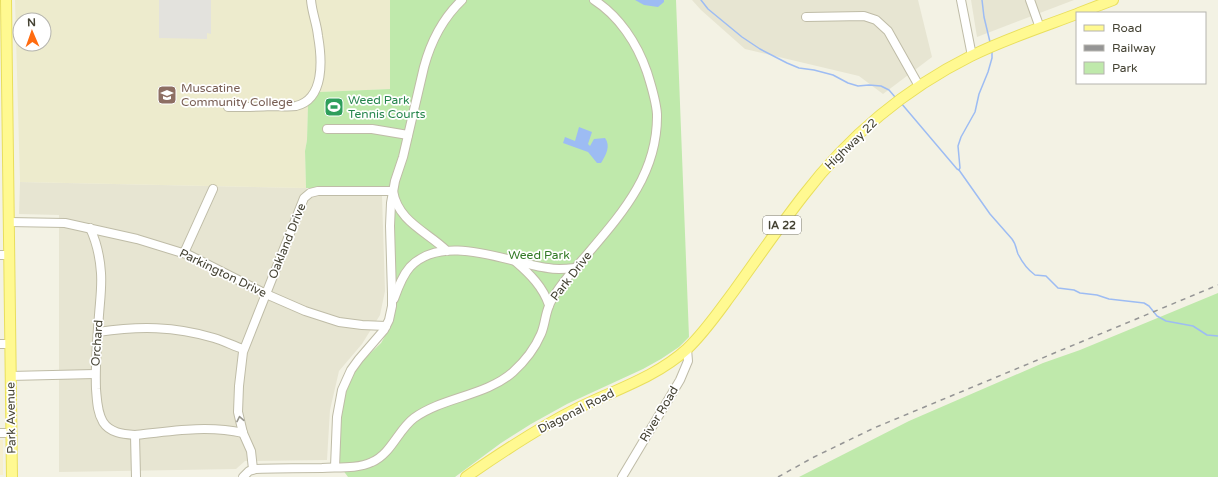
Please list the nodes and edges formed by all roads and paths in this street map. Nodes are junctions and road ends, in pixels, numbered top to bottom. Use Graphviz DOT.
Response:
graph roads {
  1 [pos="6,0"];
  2 [pos="312,0"];
  3 [pos="462,0"];
  4 [pos="594,0"];
  5 [pos="961,0"];
  6 [pos="1030,0"];
  7 [pos="1113,0"];
  8 [pos="1081,12"];
  9 [pos="1076,14"];
  10 [pos="806,17"];
  11 [pos="1040,28"];
  12 [pos="972,56"];
  13 [pos="4,76"];
  14 [pos="919,86"];
  15 [pos="228,107"];
  16 [pos="327,129"];
  17 [pos="408,135"];
  18 [pos="213,189"];
  19 [pos="393,191"];
  20 [pos="403,213"];
  21 [pos="390,217"];
  22 [pos="9,222"];
  23 [pos="90,228"];
  24 [pos="447,251"];
  25 [pos="184,253"];
  26 [pos="5,255"];
  27 [pos="513,260"];
  28 [pos="575,268"];
  29 [pos="266,294"];
  30 [pos="549,305"];
  31 [pos="392,306"];
  32 [pos="386,326"];
  33 [pos="98,332"];
  34 [pos="5,344"];
  35 [pos="243,349"];
  36 [pos="687,349"];
  37 [pos="95,374"];
  38 [pos="10,376"];
  39 [pos="0,433"];
  40 [pos="11,433"];
  41 [pos="243,434"];
  42 [pos="135,435"];
  43 [pos="335,468"];
  44 [pos="252,469"];
  45 [pos="12,477"];
  46 [pos="136,477"];
  47 [pos="243,477"];
  48 [pos="466,477"];
  49 [pos="622,477"];
  1 -- 13 [label="main road, Park Avenue"];
  2 -- 15 [label="street"];
  3 -- 17 [label="street"];
  4 -- 28 [label="street, Park Drive"];
  5 -- 12 [label="street"];
  6 -- 11 [label="street"];
  7 -- 8 [label="main road, Highway 22 / IA 22"];
  9 -- 11 [label="main road, Highway 22 / IA 22"];
  10 -- 14 [label="street"];
  11 -- 12 [label="main road, Highway 22 / IA 22"];
  12 -- 14 [label="main road, Highway 22 / IA 22"];
  13 -- 22 [label="main road, Park Avenue"];
  14 -- 36 [label="main road, Highway 22 / IA 22"];
  16 -- 17 [label="street"];
  17 -- 19 [label="street"];
  18 -- 25 [label="street"];
  19 -- 20 [label="street"];
  19 -- 21 [label="street"];
  19 -- 29 [label="street, Oakland Drive"];
  20 -- 21 [label="street"];
  20 -- 24 [label="street"];
  21 -- 31 [label="street"];
  22 -- 23 [label="street, Parkington Drive"];
  22 -- 26 [label="main road, Park Avenue"];
  23 -- 25 [label="street, Parkington Drive"];
  23 -- 33 [label="street, Orchard"];
  24 -- 27 [label="street"];
  24 -- 31 [label="street"];
  25 -- 29 [label="street, Parkington Drive"];
  26 -- 34 [label="main road, Park Avenue"];
  27 -- 28 [label="street"];
  27 -- 30 [label="street"];
  28 -- 30 [label="street, Park Drive"];
  29 -- 32 [label="street, Parkington Drive"];
  29 -- 35 [label="street, Oakland Drive"];
  30 -- 43 [label="street, Park Drive"];
  31 -- 32 [label="street"];
  32 -- 43 [label="street"];
  33 -- 35 [label="street"];
  33 -- 37 [label="street, Orchard"];
  34 -- 38 [label="main road, Park Avenue"];
  41 -- 35 [label="street, Oakland Drive, one-way"];
  36 -- 48 [label="main road, Diagonal Road / IA 22"];
  36 -- 49 [label="street, River Road"];
  37 -- 38 [label="street"];
  37 -- 42 [label="street, Orchard"];
  38 -- 40 [label="main road, Park Avenue"];
  39 -- 40 [label="street"];
  40 -- 45 [label="main road, Park Avenue"];
  41 -- 42 [label="street, Orchard"];
  41 -- 44 [label="street, Oakland Drive"];
  42 -- 46 [label="street"];
  43 -- 44 [label="street, Park Drive"];
  44 -- 47 [label="street"];
}
